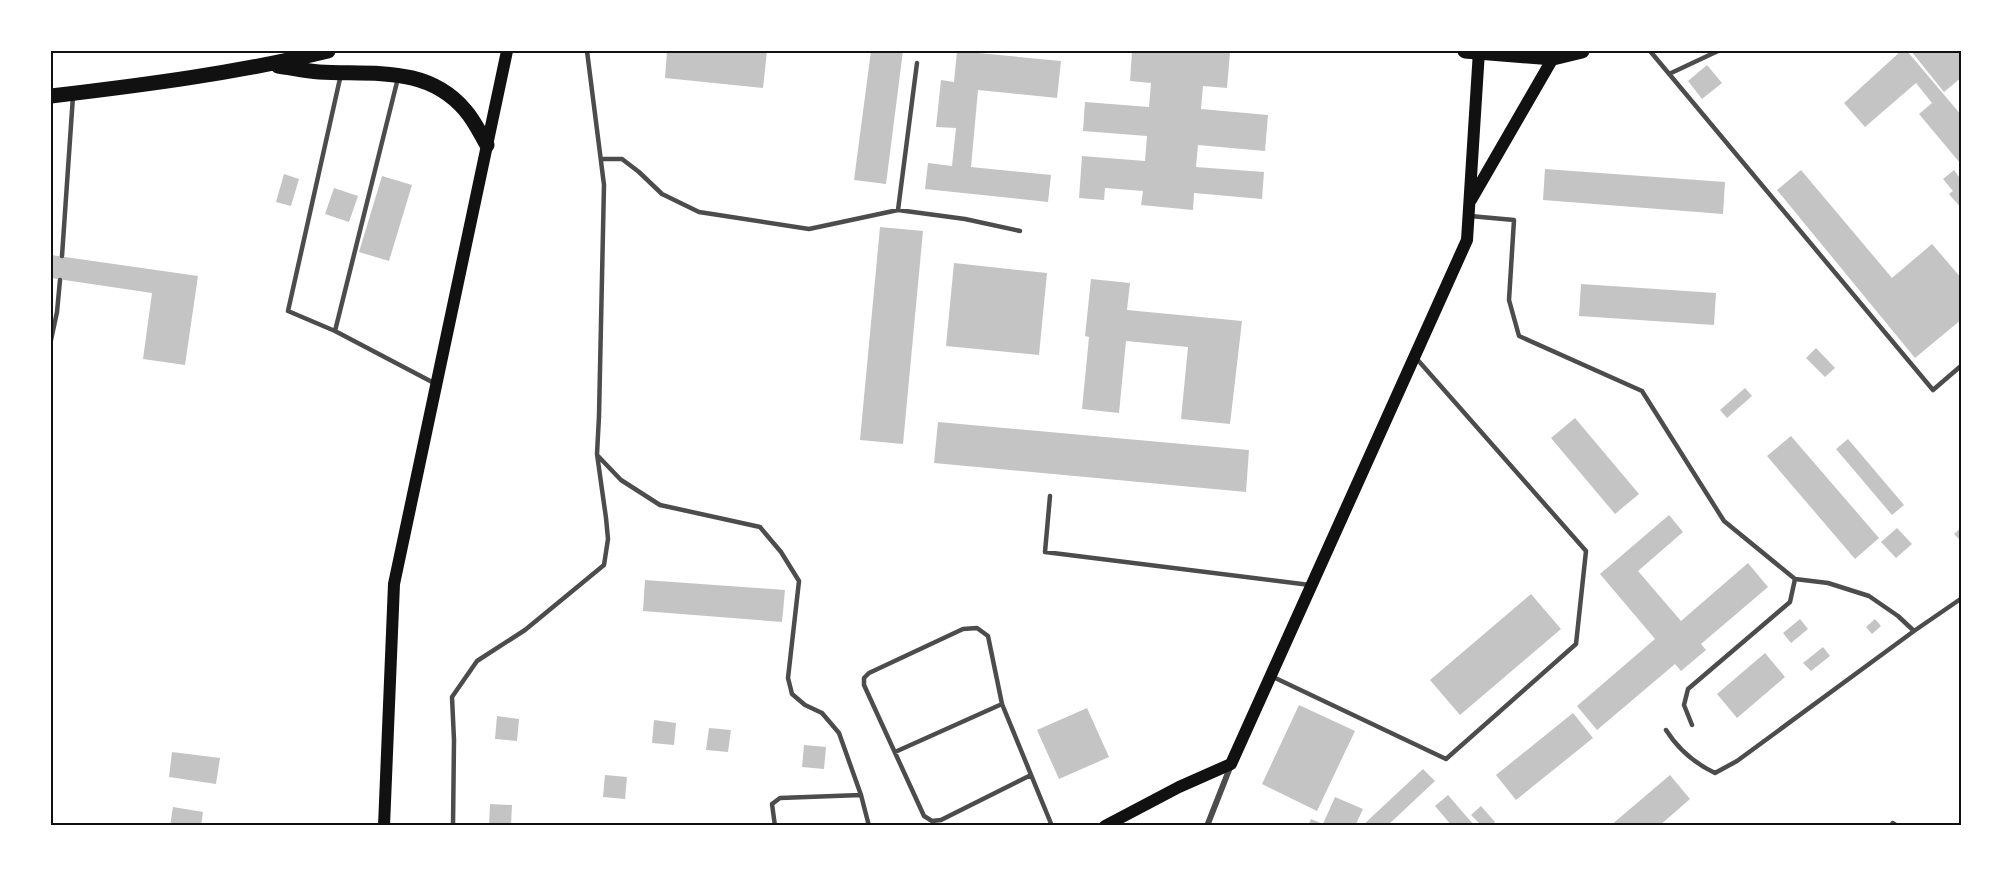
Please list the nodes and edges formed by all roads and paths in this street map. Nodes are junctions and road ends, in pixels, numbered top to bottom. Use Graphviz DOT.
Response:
graph roads {
  1 [pos="328,51"];
  2 [pos="507,51"];
  3 [pos="586,51"];
  4 [pos="1475,51"];
  5 [pos="1582,51"];
  6 [pos="1650,51"];
  7 [pos="1718,51"];
  8 [pos="1554,58"];
  9 [pos="916,63"];
  10 [pos="269,65"];
  11 [pos="342,72"];
  12 [pos="1669,74"];
  13 [pos="399,75"];
  14 [pos="74,94"];
  15 [pos="51,96"];
  16 [pos="487,145"];
  17 [pos="601,159"];
  18 [pos="1469,209"];
  19 [pos="898,210"];
  20 [pos="1020,231"];
  21 [pos="62,256"];
  22 [pos="60,280"];
  23 [pos="57,312"];
  24 [pos="51,320"];
  25 [pos="335,331"];
  26 [pos="51,340"];
  27 [pos="1415,357"];
  28 [pos="1962,365"];
  29 [pos="436,384"];
  30 [pos="597,454"];
  31 [pos="1050,496"];
  32 [pos="1795,579"];
  33 [pos="1313,585"];
  34 [pos="1962,598"];
  35 [pos="1914,631"];
  36 [pos="1271,676"];
  37 [pos="1002,704"];
  38 [pos="1692,725"];
  39 [pos="1666,730"];
  40 [pos="895,752"];
  41 [pos="1231,764"];
  42 [pos="1031,775"];
  43 [pos="861,795"];
  44 [pos="384,826"];
  45 [pos="453,826"];
  46 [pos="775,826"];
  47 [pos="869,826"];
  48 [pos="1052,826"];
  49 [pos="1105,826"];
  50 [pos="1208,826"];
  1 -- 10 [label="highway"];
  2 -- 16 [label="main road"];
  3 -- 17 [label="lane"];
  4 -- 8 [label="highway"];
  4 -- 18 [label="main road"];
  5 -- 8 [label="highway"];
  6 -- 12 [label="lane"];
  7 -- 12 [label="lane"];
  8 -- 18 [label="main road"];
  9 -- 19 [label="lane"];
  10 -- 11 [label="highway"];
  10 -- 14 [label="highway"];
  11 -- 13 [label="highway"];
  11 -- 25 [label="lane"];
  12 -- 28 [label="lane"];
  13 -- 16 [label="highway"];
  13 -- 25 [label="lane"];
  14 -- 15 [label="highway"];
  14 -- 21 [label="lane"];
  16 -- 29 [label="main road"];
  17 -- 19 [label="lane"];
  17 -- 30 [label="lane"];
  18 -- 27 [label="main road"];
  18 -- 32 [label="lane"];
  19 -- 20 [label="lane"];
  22 -- 23 [label="lane"];
  23 -- 24 [label="lane"];
  23 -- 26 [label="lane"];
  25 -- 29 [label="lane"];
  27 -- 33 [label="main road"];
  27 -- 36 [label="lane"];
  29 -- 44 [label="main road"];
  30 -- 43 [label="lane"];
  30 -- 45 [label="lane"];
  31 -- 33 [label="lane"];
  32 -- 35 [label="lane"];
  32 -- 38 [label="lane"];
  33 -- 36 [label="main road"];
  34 -- 35 [label="lane"];
  35 -- 39 [label="lane"];
  36 -- 41 [label="main road"];
  37 -- 40 [label="lane"];
  37 -- 40 [label="lane"];
  37 -- 42 [label="lane"];
  40 -- 42 [label="lane"];
  41 -- 49 [label="main road"];
  41 -- 50 [label="street"];
  42 -- 48 [label="lane"];
  43 -- 46 [label="lane"];
  43 -- 47 [label="lane"];
}
